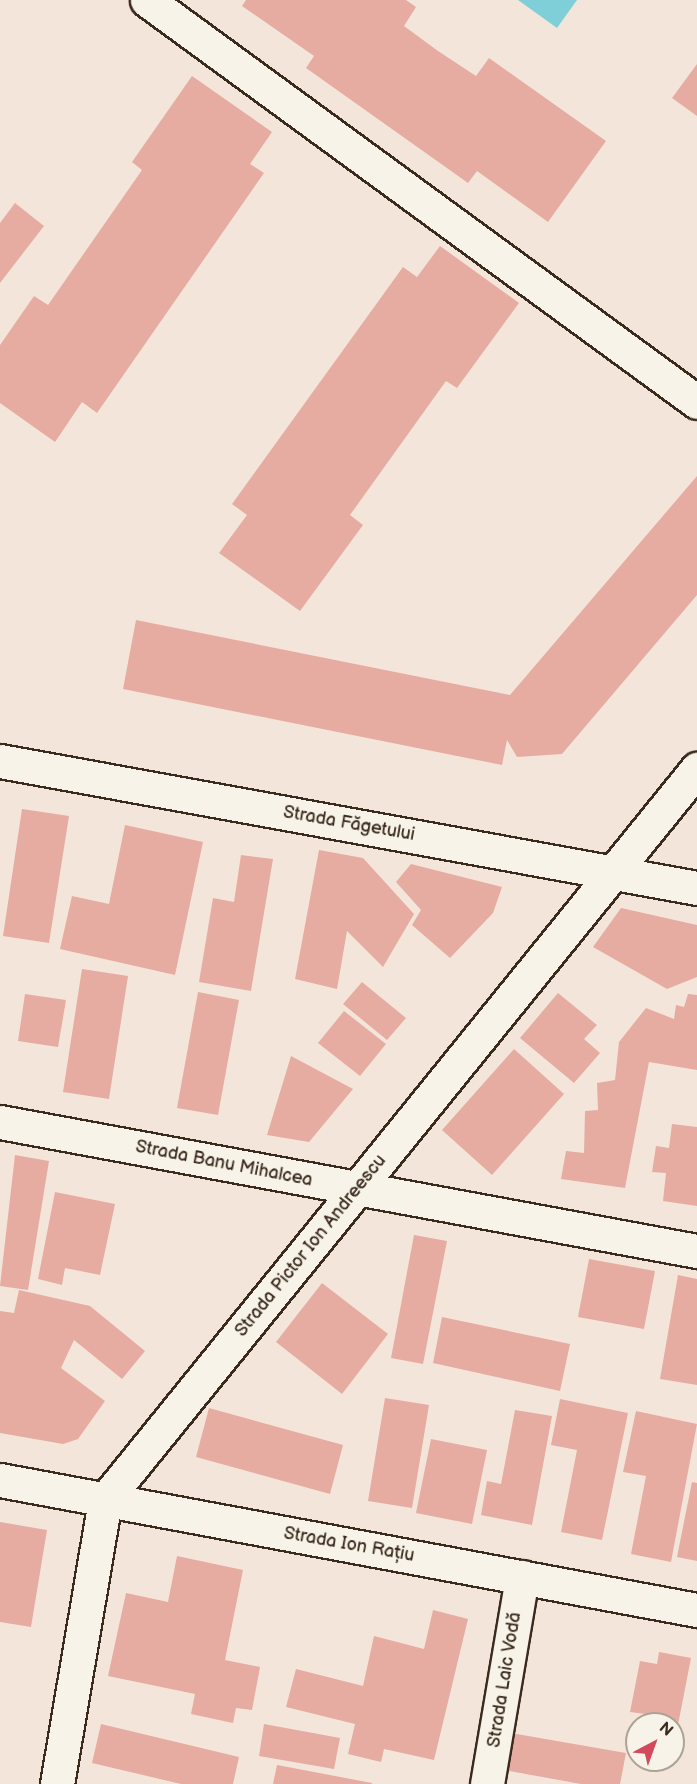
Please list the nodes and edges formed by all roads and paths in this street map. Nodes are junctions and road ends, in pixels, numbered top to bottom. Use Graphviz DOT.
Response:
graph roads {
  1 [pos="147,0"];
  2 [pos="697,402"];
  3 [pos="0,761"];
  4 [pos="697,769"];
  5 [pos="613,872"];
  6 [pos="697,888"];
  7 [pos="0,1122"];
  8 [pos="357,1190"];
  9 [pos="697,1251"];
  10 [pos="0,1480"];
  11 [pos="105,1500"];
  12 [pos="522,1577"];
  13 [pos="697,1610"];
  14 [pos="57,1784"];
  15 [pos="487,1784"];
  1 -- 2 [label="street"];
  3 -- 5 [label="street, Strada Făgetului"];
  4 -- 5 [label="street, Strada Pictor Ion Andreescu"];
  5 -- 6 [label="street, Strada Făgetului"];
  5 -- 8 [label="street, Strada Pictor Ion Andreescu"];
  7 -- 8 [label="street, Strada Banu Mihalcea"];
  8 -- 9 [label="street, Strada Banu Mihalcea"];
  8 -- 11 [label="street, Strada Pictor Ion Andreescu"];
  10 -- 11 [label="street, Strada Ion Rațiu"];
  11 -- 12 [label="street, Strada Ion Rațiu"];
  11 -- 14 [label="street, Strada Pictor Ion Andreescu"];
  12 -- 13 [label="street, Strada Ion Rațiu"];
  12 -- 15 [label="street, Strada Laic Vodă"];
}
